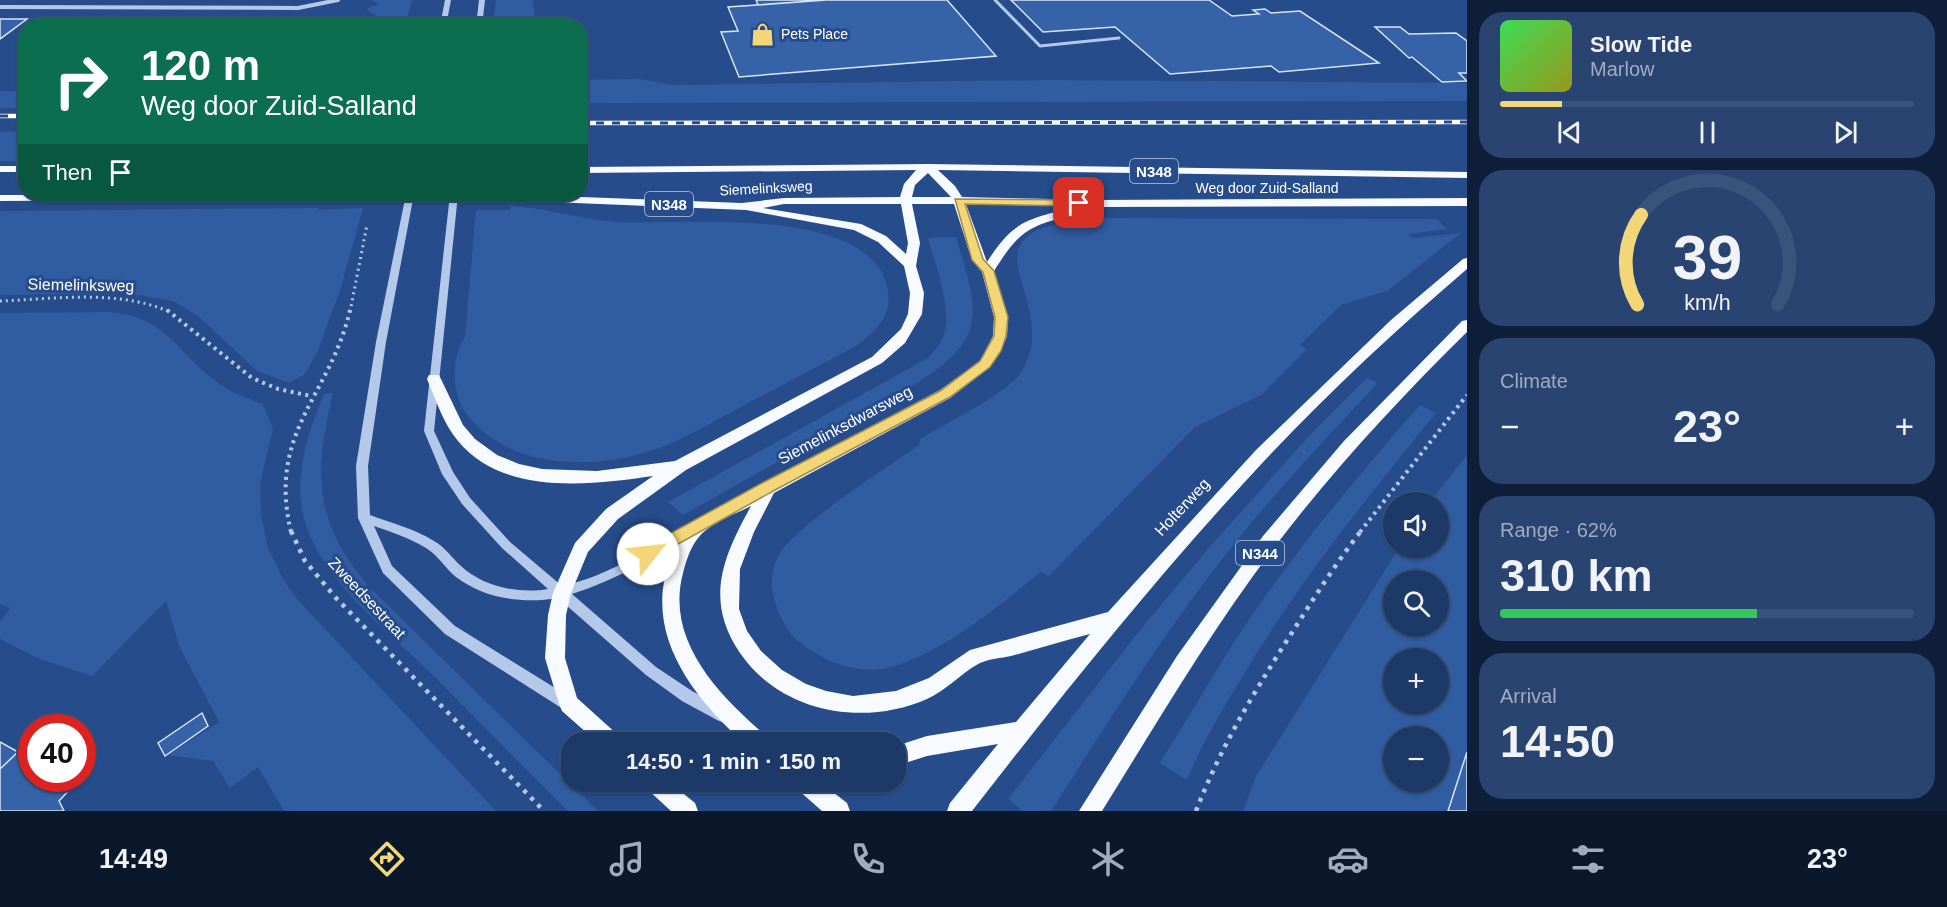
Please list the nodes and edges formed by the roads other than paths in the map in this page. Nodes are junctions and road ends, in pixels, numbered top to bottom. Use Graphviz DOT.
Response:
graph roads {
  1 [pos="338,0"];
  2 [pos="448,0"];
  3 [pos="482,0"];
  4 [pos="995,0"];
  5 [pos="0,7"];
  6 [pos="445,18"];
  7 [pos="480,18"];
  8 [pos="1119,38"];
  9 [pos="928,167"];
  10 [pos="0,169"];
  11 [pos="18,169"];
  12 [pos="588,170"];
  13 [pos="1467,176"];
  14 [pos="0,198"];
  15 [pos="18,198"];
  16 [pos="907,200"];
  17 [pos="409,201"];
  18 [pos="453,201"];
  19 [pos="588,201"];
  20 [pos="959,201"];
  21 [pos="1467,202"];
  22 [pos="1097,204"];
  23 [pos="742,207"];
  24 [pos="1467,262"];
  25 [pos="910,265"];
  26 [pos="988,271"];
  27 [pos="1467,324"];
  28 [pos="434,379"];
  29 [pos="680,466"];
  30 [pos="769,486"];
  31 [pos="364,518"];
  32 [pos="700,525"];
  33 [pos="562,593"];
  34 [pos="1112,620"];
  35 [pos="568,704"];
  36 [pos="732,721"];
  37 [pos="1019,731"];
  38 [pos="600,732"];
  39 [pos="746,732"];
  40 [pos="906,753"];
  41 [pos="665,792"];
  42 [pos="816,792"];
  43 [pos="687,811"];
  44 [pos="839,811"];
  45 [pos="958,811"];
  46 [pos="1090,811"];
  1 -- 5 [label="street"];
  2 -- 6 [label="street"];
  3 -- 7 [label="street"];
  4 -- 8 [label="lane"];
  9 -- 12 [label="main road, Siemelinksweg / N348"];
  9 -- 13 [label="main road, Weg door Zuid-Salland / N348"];
  9 -- 16 [label="main road"];
  9 -- 20 [label="main road"];
  10 -- 11 [label="main road"];
  14 -- 15 [label="main road, Siemelinksweg / N348, bridge"];
  16 -- 20 [label="main road, Siemelinksweg / N348"];
  16 -- 23 [label="main road, Siemelinksweg / N348"];
  16 -- 25 [label="main road"];
  17 -- 31 [label="street, Zweedsestraat"];
  18 -- 28 [label="street"];
  19 -- 23 [label="main road, Siemelinksweg / N348, bridge"];
  20 -- 22 [label="main road, Weg door Zuid-Salland / N348"];
  20 -- 26 [label="main road, Siemelinksdwarsweg"];
  21 -- 22 [label="main road, Weg door Zuid-Salland / N348"];
  22 -- 26 [label="main road"];
  23 -- 25 [label="main road"];
  24 -- 34 [label="main road, Holterweg"];
  25 -- 29 [label="main road"];
  26 -- 30 [label="main road, Siemelinksdwarsweg"];
  27 -- 46 [label="main road, N344"];
  28 -- 29 [label="main road"];
  28 -- 33 [label="street"];
  29 -- 33 [label="main road"];
  30 -- 32 [label="main road, Siemelinksdwarsweg"];
  30 -- 34 [label="main road"];
  31 -- 33 [label="street"];
  31 -- 35 [label="street, Zweedsestraat"];
  32 -- 33 [label="street, Siemelinksdwarsweg"];
  32 -- 36 [label="main road"];
  33 -- 35 [label="main road"];
  33 -- 36 [label="street"];
  34 -- 37 [label="main road, Holterweg"];
  35 -- 38 [label="main road, Zweedsestraat"];
  36 -- 39 [label="main road"];
  37 -- 40 [label="main road"];
  37 -- 45 [label="main road, Holterweg"];
  41 -- 43 [label="main road"];
  42 -- 44 [label="main road"];
}
